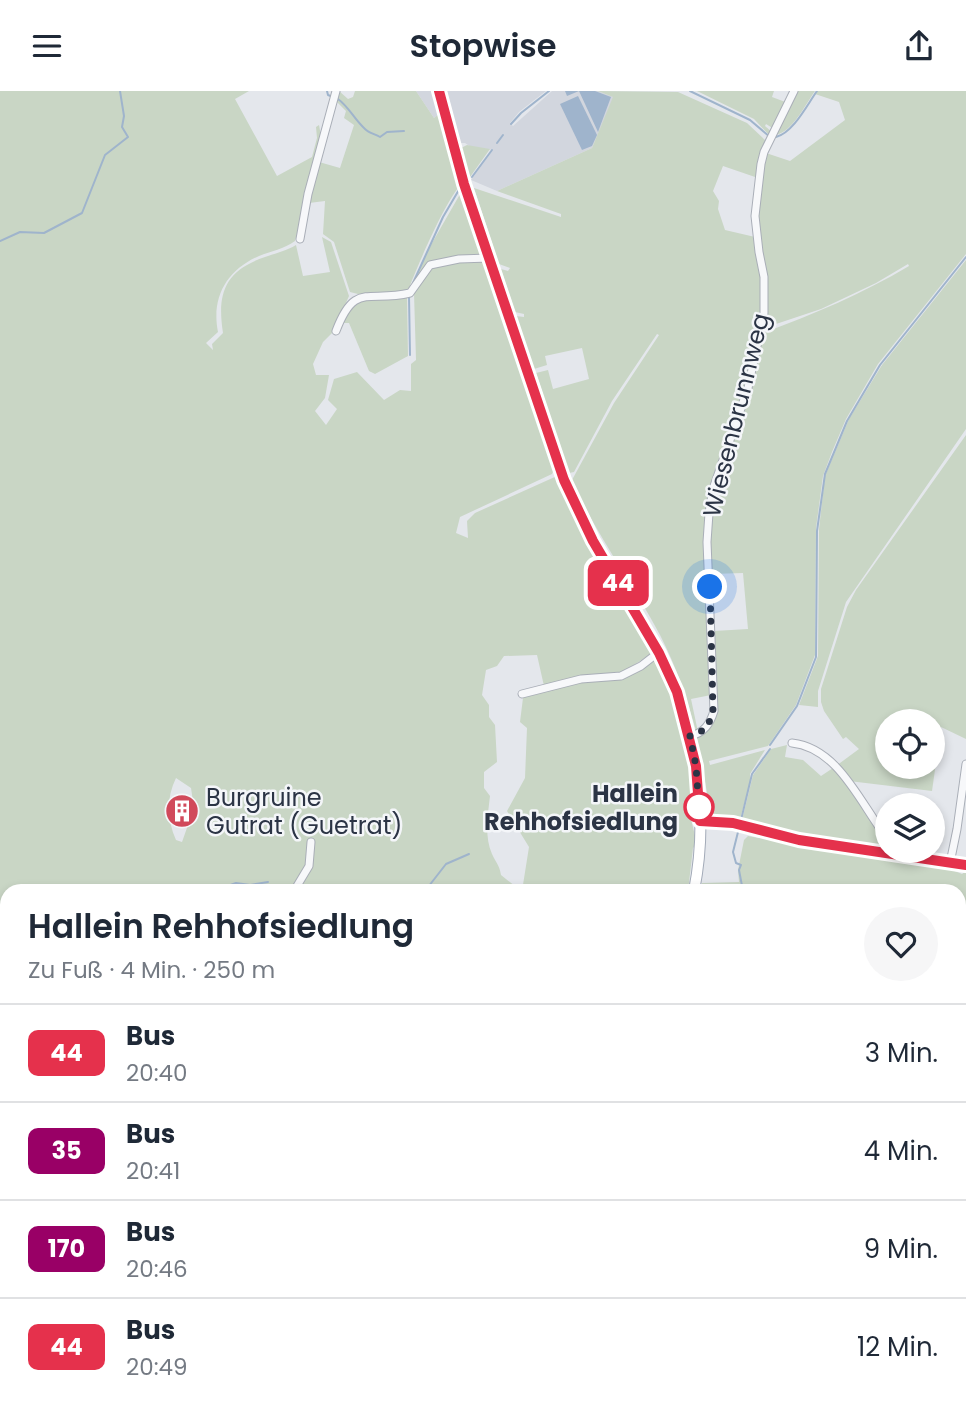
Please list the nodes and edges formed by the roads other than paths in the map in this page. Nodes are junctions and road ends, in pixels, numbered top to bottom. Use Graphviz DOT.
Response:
graph roads {
  1 [pos="336,91"];
  2 [pos="439,91"];
  3 [pos="794,91"];
  4 [pos="300,239"];
  5 [pos="489,258"];
  6 [pos="336,331"];
  7 [pos="659,653"];
  8 [pos="522,694"];
  9 [pos="690,736"];
  10 [pos="792,743"];
  11 [pos="966,764"];
  12 [pos="700,821"];
  13 [pos="875,821"];
  14 [pos="962,829"];
  15 [pos="311,842"];
  16 [pos="875,850"];
  17 [pos="945,862"];
  18 [pos="950,863"];
  19 [pos="966,865"];
  20 [pos="298,884"];
  21 [pos="695,884"];
  1 -- 4 [label="street"];
  2 -- 5 [label="main road"];
  3 -- 9 [label="street, Wiesenbrunnweg"];
  5 -- 6 [label="street"];
  5 -- 7 [label="main road"];
  7 -- 8 [label="street"];
  7 -- 9 [label="main road"];
  9 -- 12 [label="main road"];
  10 -- 13 [label="street"];
  11 -- 14 [label="street"];
  12 -- 16 [label="street"];
  12 -- 21 [label="main road"];
  14 -- 18 [label="street"];
  15 -- 20 [label="street"];
  17 -- 18 [label="street"];
  18 -- 19 [label="street"];
}
